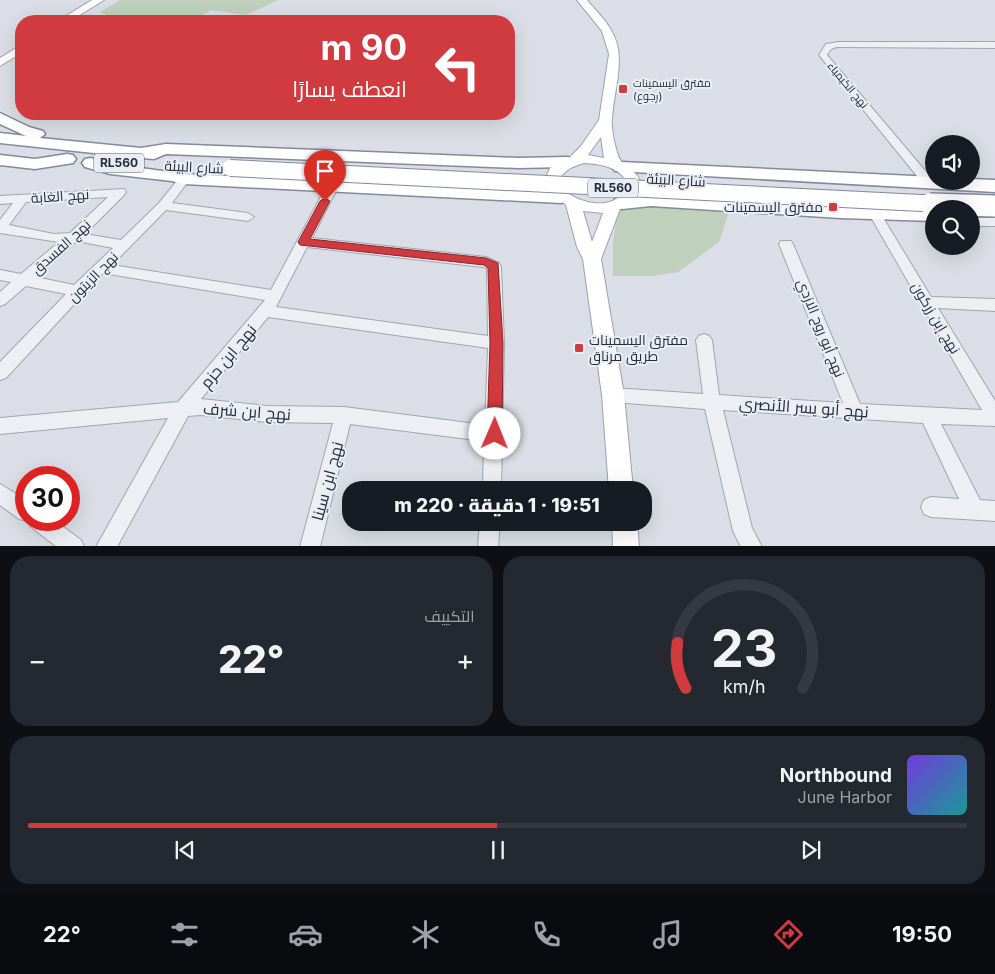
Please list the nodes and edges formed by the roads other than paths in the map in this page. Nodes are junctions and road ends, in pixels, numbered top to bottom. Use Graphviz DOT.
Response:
graph roads {
  1 [pos="99,0"];
  2 [pos="582,0"];
  3 [pos="73,15"];
  4 [pos="995,45"];
  5 [pos="15,52"];
  6 [pos="15,54"];
  7 [pos="0,63"];
  8 [pos="0,74"];
  9 [pos="0,118"];
  10 [pos="605,120"];
  11 [pos="5,147"];
  12 [pos="133,153"];
  13 [pos="571,161"];
  14 [pos="91,163"];
  15 [pos="234,163"];
  16 [pos="617,166"];
  17 [pos="925,178"];
  18 [pos="184,179"];
  19 [pos="925,183"];
  20 [pos="980,185"];
  21 [pos="995,186"];
  22 [pos="332,187"];
  23 [pos="120,192"];
  24 [pos="995,196"];
  25 [pos="22,199"];
  26 [pos="0,200"];
  27 [pos="567,200"];
  28 [pos="617,205"];
  29 [pos="163,206"];
  30 [pos="995,206"];
  31 [pos="925,215"];
  32 [pos="980,216"];
  33 [pos="995,216"];
  34 [pos="248,217"];
  35 [pos="925,221"];
  36 [pos="980,222"];
  37 [pos="995,222"];
  38 [pos="1,229"];
  39 [pos="74,237"];
  40 [pos="304,242"];
  41 [pos="786,244"];
  42 [pos="124,245"];
  43 [pos="592,259"];
  44 [pos="102,268"];
  45 [pos="0,275"];
  46 [pos="24,280"];
  47 [pos="77,291"];
  48 [pos="275,296"];
  49 [pos="0,300"];
  50 [pos="926,302"];
  51 [pos="995,305"];
  52 [pos="265,311"];
  53 [pos="704,340"];
  54 [pos="496,343"];
  55 [pos="0,373"];
  56 [pos="613,395"];
  57 [pos="712,401"];
  58 [pos="183,408"];
  59 [pos="855,411"];
  60 [pos="344,415"];
  61 [pos="928,416"];
  62 [pos="995,418"];
  63 [pos="0,426"];
  64 [pos="495,434"];
  65 [pos="492,481"];
  66 [pos="620,481"];
  67 [pos="0,493"];
  68 [pos="15,504"];
  69 [pos="930,507"];
  70 [pos="974,509"];
  71 [pos="995,511"];
  72 [pos="53,531"];
  73 [pos="489,531"];
  74 [pos="625,531"];
  75 [pos="74,546"];
  76 [pos="106,546"];
  77 [pos="310,546"];
  78 [pos="488,546"];
  79 [pos="626,546"];
  80 [pos="752,546"];
  1 -- 3 [label="main road"];
  2 -- 10 [label="main road"];
  4 -- 17 [label="street, نهج الكيمياء"];
  5 -- 7 [label="main road"];
  6 -- 8 [label="main road"];
  9 -- 12 [label="highway"];
  10 -- 13 [label="main road"];
  10 -- 16 [label="main road"];
  11 -- 12 [label="highway, RL560"];
  11 -- 14 [label="highway, شارع البيئة / RL560"];
  12 -- 13 [label="highway"];
  12 -- 15 [label="highway, RL560"];
  13 -- 16 [label="main road"];
  13 -- 27 [label="main road"];
  14 -- 15 [label="highway, شارع البيئة / RL560"];
  14 -- 18 [label="highway"];
  15 -- 24 [label="highway, شارع البيئة / RL560"];
  15 -- 30 [label="highway, RL560, bridge"];
  16 -- 19 [label="highway"];
  16 -- 28 [label="main road"];
  18 -- 22 [label="highway"];
  18 -- 29 [label="street, نهج الزيتون"];
  20 -- 21 [label="highway"];
  22 -- 27 [label="highway"];
  22 -- 40 [label="street, نهج ابن حزم"];
  23 -- 25 [label="street, نهج الغابة"];
  23 -- 39 [label="street, نهج الفسدق"];
  25 -- 26 [label="street, نهج الغابة"];
  25 -- 38 [label="street"];
  27 -- 28 [label="main road"];
  27 -- 43 [label="main road"];
  28 -- 31 [label="highway"];
  28 -- 43 [label="main road"];
  29 -- 34 [label="street"];
  29 -- 42 [label="street, نهج الزيتون"];
  32 -- 33 [label="highway"];
  35 -- 50 [label="street, نهج إبن زركون"];
  36 -- 37 [label="street"];
  38 -- 39 [label="street"];
  39 -- 42 [label="street"];
  39 -- 46 [label="street, نهج الفسدق"];
  40 -- 48 [label="street, نهج ابن حزم"];
  40 -- 54 [label="street"];
  41 -- 59 [label="street, نهج أبو روح الازدي"];
  42 -- 44 [label="street, نهج الزيتون"];
  43 -- 56 [label="main road"];
  44 -- 47 [label="street, نهج الزيتون"];
  44 -- 48 [label="street"];
  45 -- 46 [label="street"];
  46 -- 47 [label="street"];
  46 -- 49 [label="street, نهج الفسدق"];
  47 -- 55 [label="street, نهج الزيتون"];
  48 -- 52 [label="street, نهج ابن حزم"];
  50 -- 51 [label="street"];
  50 -- 62 [label="street, نهج إبن زركون"];
  52 -- 54 [label="street"];
  52 -- 58 [label="street, نهج ابن حزم"];
  53 -- 57 [label="street"];
  54 -- 64 [label="street"];
  56 -- 57 [label="street, نهج أبو يسر الأنصري"];
  56 -- 66 [label="main road"];
  57 -- 59 [label="street, نهج أبو يسر الأنصري"];
  57 -- 80 [label="street"];
  58 -- 60 [label="street, نهج ابن شرف"];
  58 -- 63 [label="street, نهج ابن شرف"];
  58 -- 76 [label="street, نهج ابن حزم"];
  59 -- 61 [label="street, نهج أبو يسر الأنصري"];
  60 -- 64 [label="street, نهج ابن شرف"];
  60 -- 77 [label="street, نهج ابن سينا"];
  61 -- 62 [label="street, نهج أبو يسر الأنصري"];
  61 -- 70 [label="street"];
  64 -- 65 [label="street"];
  67 -- 68 [label="street"];
  69 -- 70 [label="street"];
  70 -- 71 [label="street"];
  72 -- 75 [label="street"];
  73 -- 78 [label="street"];
  74 -- 79 [label="main road"];
}
